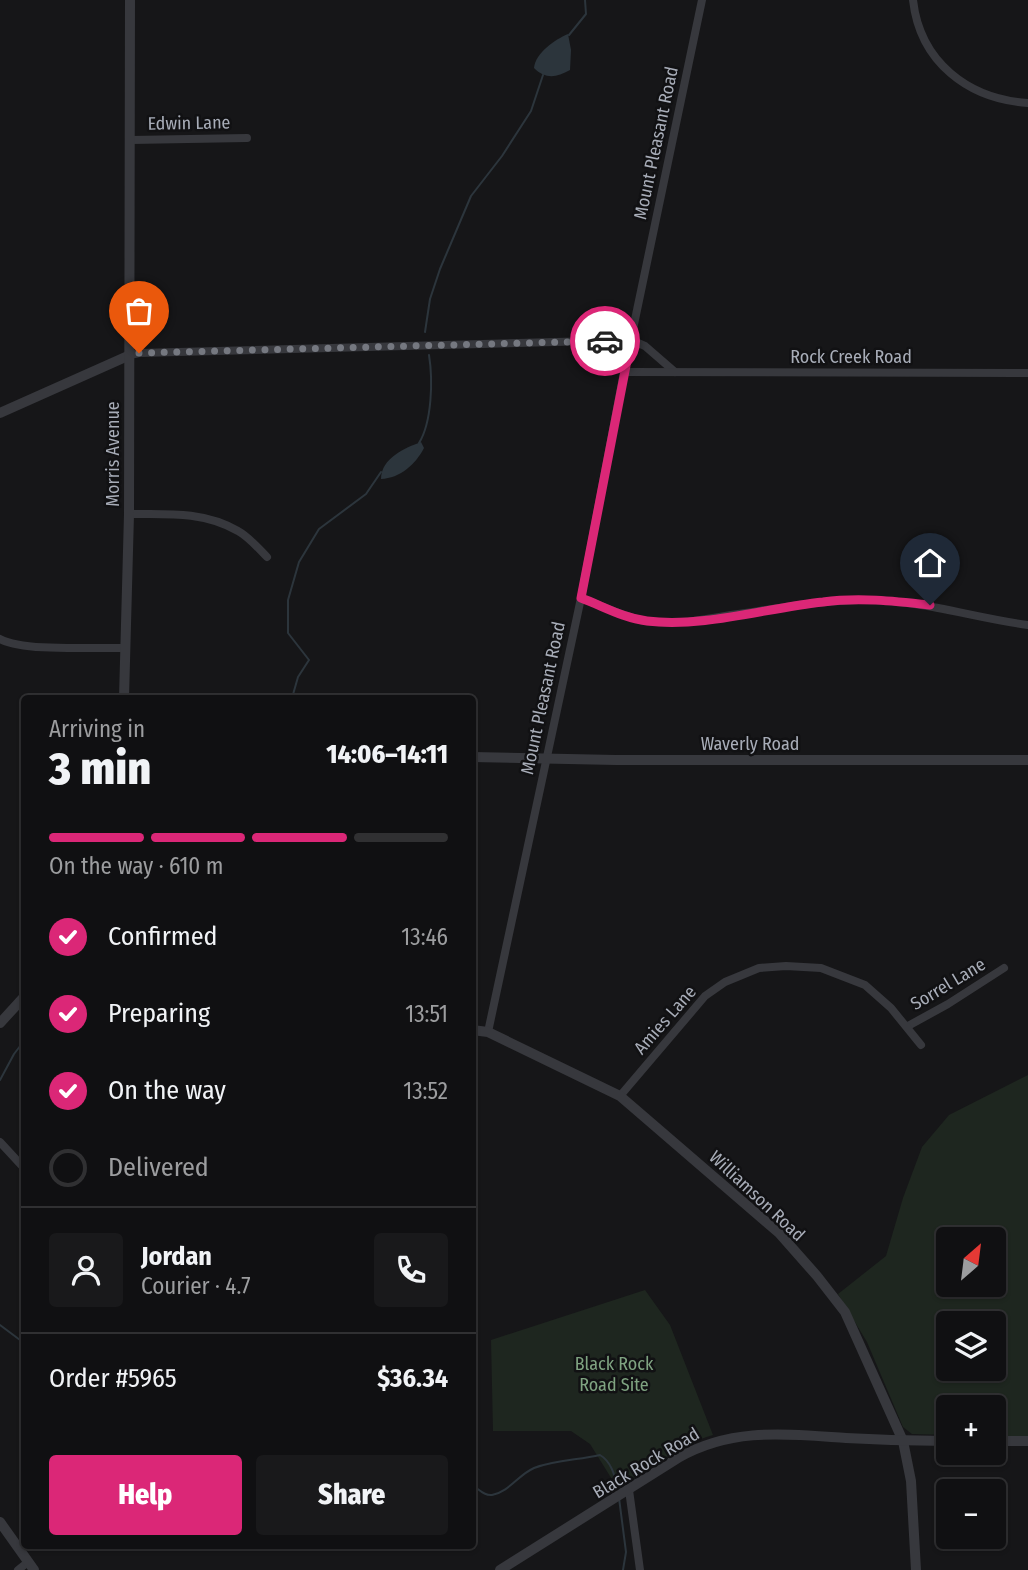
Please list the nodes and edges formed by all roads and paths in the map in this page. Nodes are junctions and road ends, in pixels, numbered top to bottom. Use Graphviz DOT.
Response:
graph roads {
  1 [pos="130,0"];
  2 [pos="702,0"];
  3 [pos="913,0"];
  4 [pos="1028,103"];
  5 [pos="247,138"];
  6 [pos="131,141"];
  7 [pos="631,340"];
  8 [pos="130,355"];
  9 [pos="624,372"];
  10 [pos="675,372"];
  11 [pos="1028,373"];
  12 [pos="0,414"];
  13 [pos="129,514"];
  14 [pos="267,557"];
  15 [pos="581,598"];
  16 [pos="1028,625"];
  17 [pos="0,639"];
  18 [pos="125,648"];
  19 [pos="124,695"];
  20 [pos="476,757"];
  21 [pos="545,758"];
  22 [pos="1028,760"];
  23 [pos="1004,968"];
  24 [pos="21,1000"];
  25 [pos="0,1023"];
  26 [pos="908,1026"];
  27 [pos="476,1030"];
  28 [pos="488,1032"];
  29 [pos="921,1045"];
  30 [pos="620,1096"];
  31 [pos="0,1142"];
  32 [pos="21,1165"];
  33 [pos="903,1441"];
  34 [pos="936,1441"];
  35 [pos="1006,1441"];
  36 [pos="1028,1441"];
  37 [pos="623,1494"];
  38 [pos="0,1522"];
  39 [pos="31,1566"];
  40 [pos="18,1570"];
  41 [pos="500,1570"];
  42 [pos="640,1570"];
  43 [pos="916,1570"];
  1 -- 6 [label="street, Morris Avenue"];
  2 -- 7 [label="street, Mount Pleasant Road"];
  3 -- 4 [label="street"];
  5 -- 6 [label="street, Edwin Lane"];
  6 -- 8 [label="street, Morris Avenue"];
  7 -- 8 [label="street"];
  7 -- 9 [label="street, Mount Pleasant Road"];
  7 -- 10 [label="street"];
  8 -- 12 [label="street"];
  8 -- 13 [label="street, Morris Avenue"];
  9 -- 10 [label="street, Rock Creek Road"];
  9 -- 15 [label="street, Mount Pleasant Road"];
  10 -- 11 [label="street, Rock Creek Road"];
  13 -- 14 [label="street"];
  13 -- 18 [label="street, Morris Avenue"];
  15 -- 16 [label="street"];
  15 -- 21 [label="street, Mount Pleasant Road"];
  17 -- 18 [label="street"];
  18 -- 19 [label="street, Morris Avenue"];
  20 -- 21 [label="street, Waverly Road"];
  21 -- 22 [label="street, Waverly Road"];
  21 -- 28 [label="street, Mount Pleasant Road"];
  23 -- 26 [label="street, Sorrel Lane"];
  24 -- 25 [label="street"];
  26 -- 29 [label="street, Amies Lane"];
  26 -- 30 [label="street, Amies Lane"];
  27 -- 28 [label="street, Williamson Road"];
  28 -- 30 [label="street, Williamson Road"];
  30 -- 33 [label="street, Williamson Road"];
  31 -- 32 [label="street"];
  33 -- 34 [label="street, Black Rock Road"];
  33 -- 37 [label="street, Black Rock Road"];
  33 -- 43 [label="street, Williamson Road"];
  35 -- 36 [label="street"];
  37 -- 41 [label="street, Black Rock Road"];
  37 -- 42 [label="street"];
  38 -- 39 [label="street"];
  39 -- 40 [label="street"];
}
